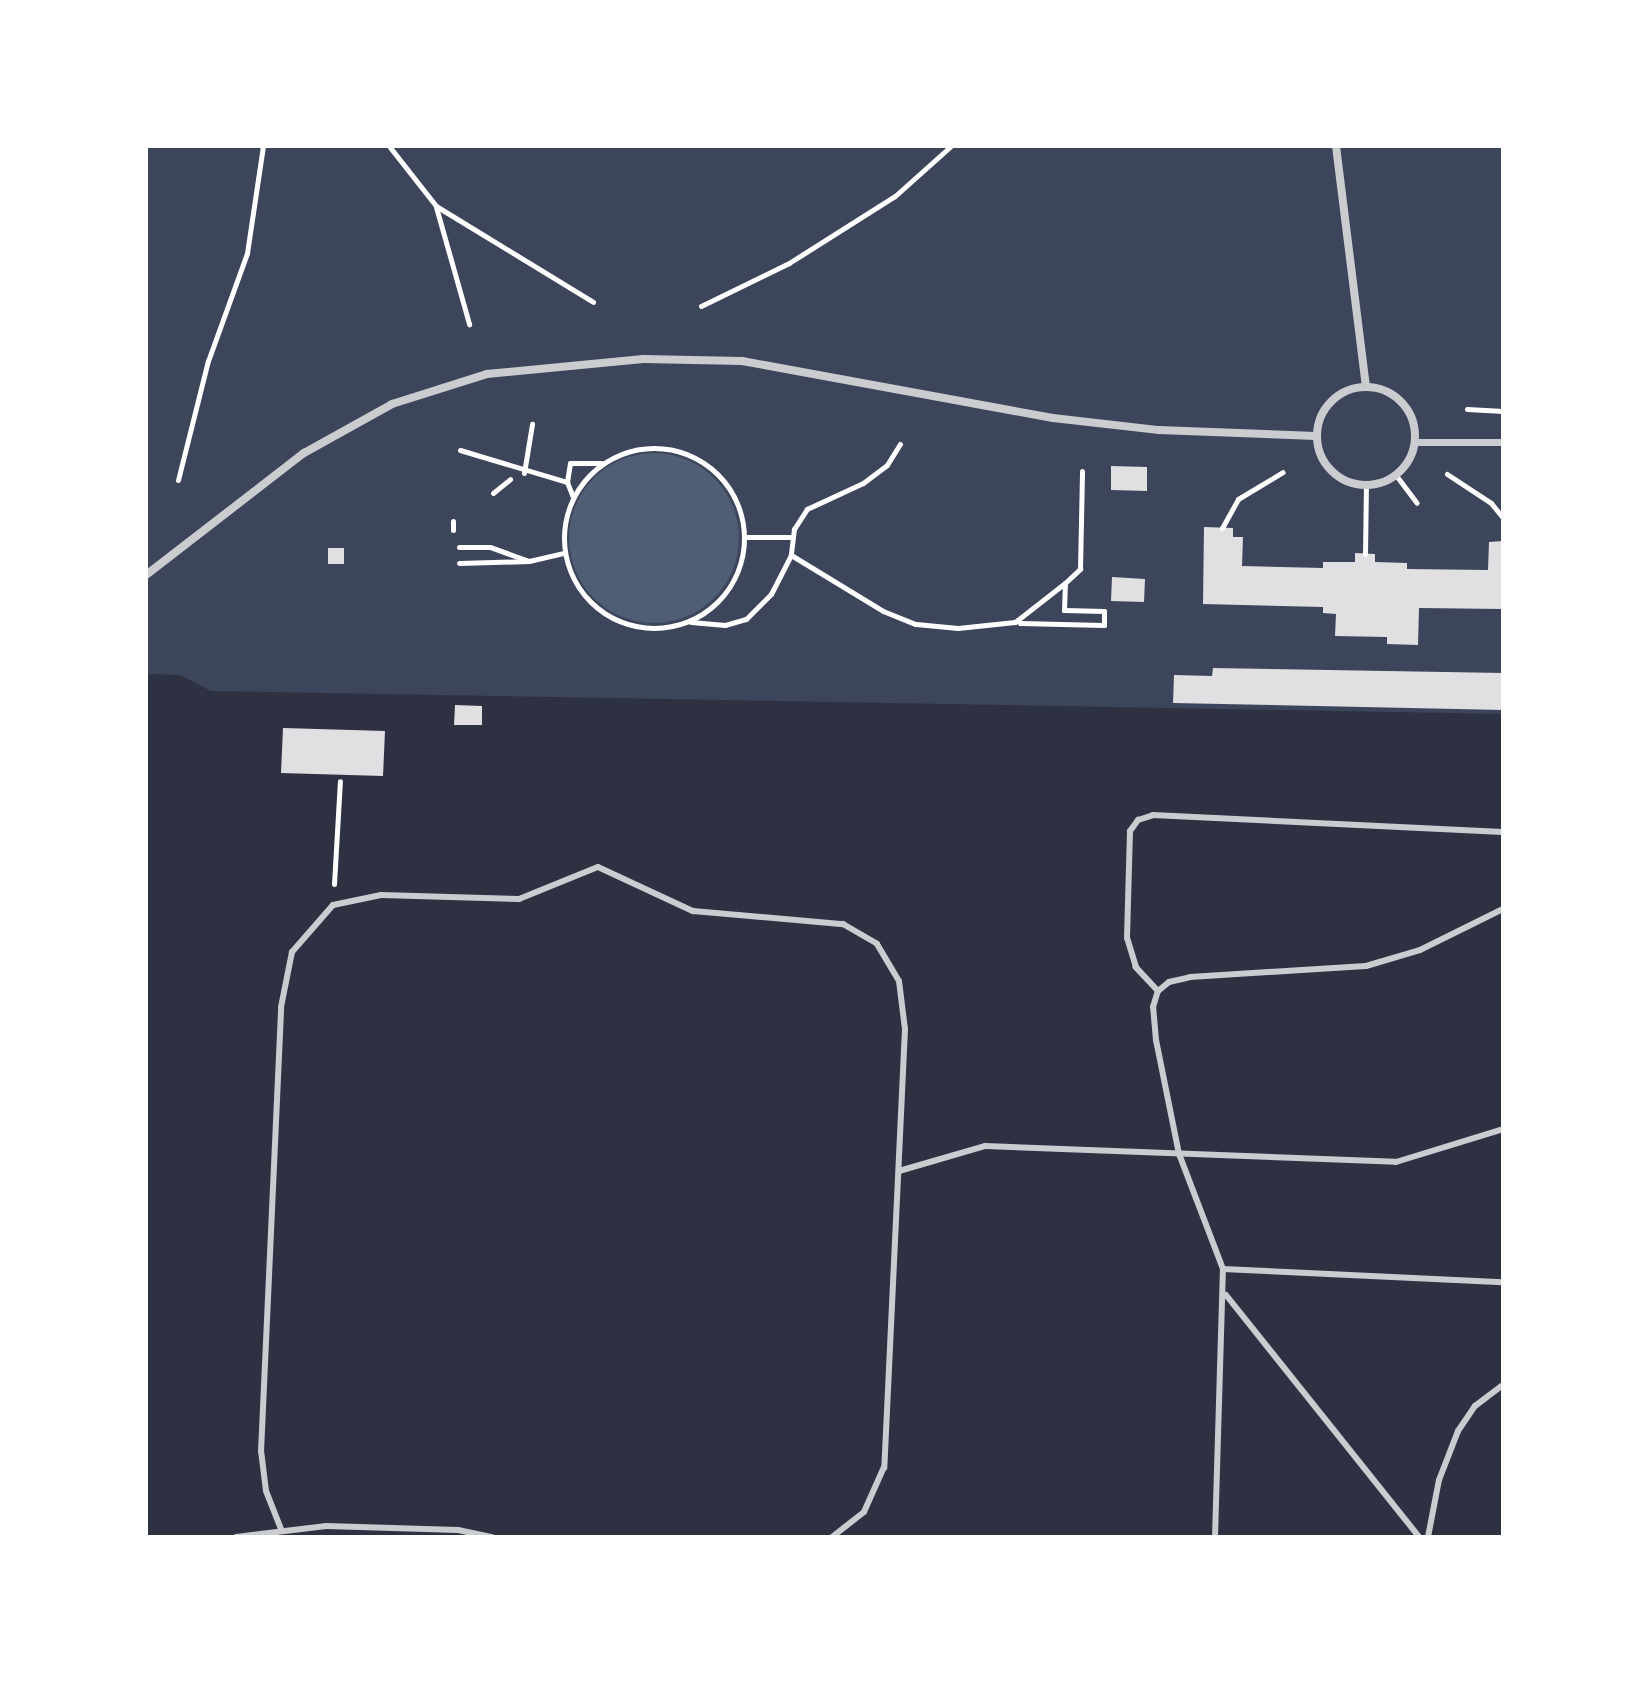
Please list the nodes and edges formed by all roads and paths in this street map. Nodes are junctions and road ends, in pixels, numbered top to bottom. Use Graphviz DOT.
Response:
graph roads {
  1 [pos="263,146"];
  2 [pos="389,146"];
  3 [pos="951,146"];
  4 [pos="1336,146"];
  5 [pos="436,206"];
  6 [pos="593,302"];
  7 [pos="701,306"];
  8 [pos="469,324"];
  9 [pos="1366,386"];
  10 [pos="1467,409"];
  11 [pos="1503,411"];
  12 [pos="532,424"];
  13 [pos="1316,436"];
  14 [pos="1416,442"];
  15 [pos="1503,442"];
  16 [pos="900,444"];
  17 [pos="460,450"];
  18 [pos="602,463"];
  19 [pos="1082,471"];
  20 [pos="1283,472"];
  21 [pos="524,473"];
  22 [pos="1447,474"];
  23 [pos="1398,478"];
  24 [pos="510,479"];
  25 [pos="178,480"];
  26 [pos="567,482"];
  27 [pos="1366,485"];
  28 [pos="493,493"];
  29 [pos="573,497"];
  30 [pos="1417,503"];
  31 [pos="1503,518"];
  32 [pos="453,521"];
  33 [pos="1222,528"];
  34 [pos="453,530"];
  35 [pos="745,537"];
  36 [pos="791,537"];
  37 [pos="459,547"];
  38 [pos="565,553"];
  39 [pos="1365,554"];
  40 [pos="791,555"];
  41 [pos="529,561"];
  42 [pos="459,563"];
  43 [pos="146,575"];
  44 [pos="1065,583"];
  45 [pos="688,622"];
  46 [pos="1015,622"];
  47 [pos="340,781"];
  48 [pos="1503,832"];
  49 [pos="333,905"];
  50 [pos="1503,909"];
  51 [pos="1158,991"];
  52 [pos="1503,1129"];
  53 [pos="1179,1154"];
  54 [pos="899,1171"];
  55 [pos="1223,1269"];
  56 [pos="1503,1282"];
  57 [pos="1226,1295"];
  58 [pos="1503,1385"];
  59 [pos="281,1529"];
  60 [pos="236,1537"];
  61 [pos="492,1537"];
  62 [pos="832,1537"];
  63 [pos="1215,1537"];
  64 [pos="1419,1537"];
  65 [pos="1428,1537"];
  1 -- 25 [label="path"];
  2 -- 5 [label="path"];
  3 -- 7 [label="path"];
  4 -- 9 [label="street"];
  5 -- 6 [label="path"];
  5 -- 8 [label="path"];
  9 -- 13 [label="street"];
  9 -- 14 [label="street"];
  10 -- 11 [label="path"];
  12 -- 21 [label="path"];
  13 -- 27 [label="street"];
  13 -- 43 [label="street"];
  14 -- 15 [label="street"];
  14 -- 27 [label="street"];
  16 -- 36 [label="path"];
  17 -- 21 [label="path"];
  18 -- 26 [label="path"];
  18 -- 29 [label="path"];
  18 -- 35 [label="path"];
  19 -- 44 [label="path"];
  20 -- 33 [label="path"];
  21 -- 26 [label="path"];
  22 -- 31 [label="path"];
  23 -- 30 [label="path"];
  24 -- 28 [label="path"];
  26 -- 29 [label="path"];
  27 -- 39 [label="path"];
  29 -- 38 [label="path"];
  32 -- 34 [label="path"];
  35 -- 36 [label="path"];
  35 -- 45 [label="path"];
  36 -- 40 [label="path"];
  37 -- 41 [label="path"];
  38 -- 41 [label="path"];
  38 -- 45 [label="path"];
  40 -- 45 [label="path"];
  40 -- 46 [label="path"];
  41 -- 42 [label="path"];
  44 -- 46 [label="path"];
  44 -- 46 [label="path"];
  47 -- 49 [label="path"];
  48 -- 51 [label="lane"];
  49 -- 54 [label="lane"];
  49 -- 59 [label="lane"];
  50 -- 51 [label="lane"];
  51 -- 53 [label="lane"];
  52 -- 53 [label="lane"];
  53 -- 54 [label="lane"];
  53 -- 55 [label="lane"];
  54 -- 62 [label="lane"];
  55 -- 56 [label="lane"];
  55 -- 57 [label="lane"];
  57 -- 63 [label="lane"];
  57 -- 64 [label="lane"];
  58 -- 65 [label="lane"];
  59 -- 60 [label="lane"];
  59 -- 61 [label="lane"];
}
